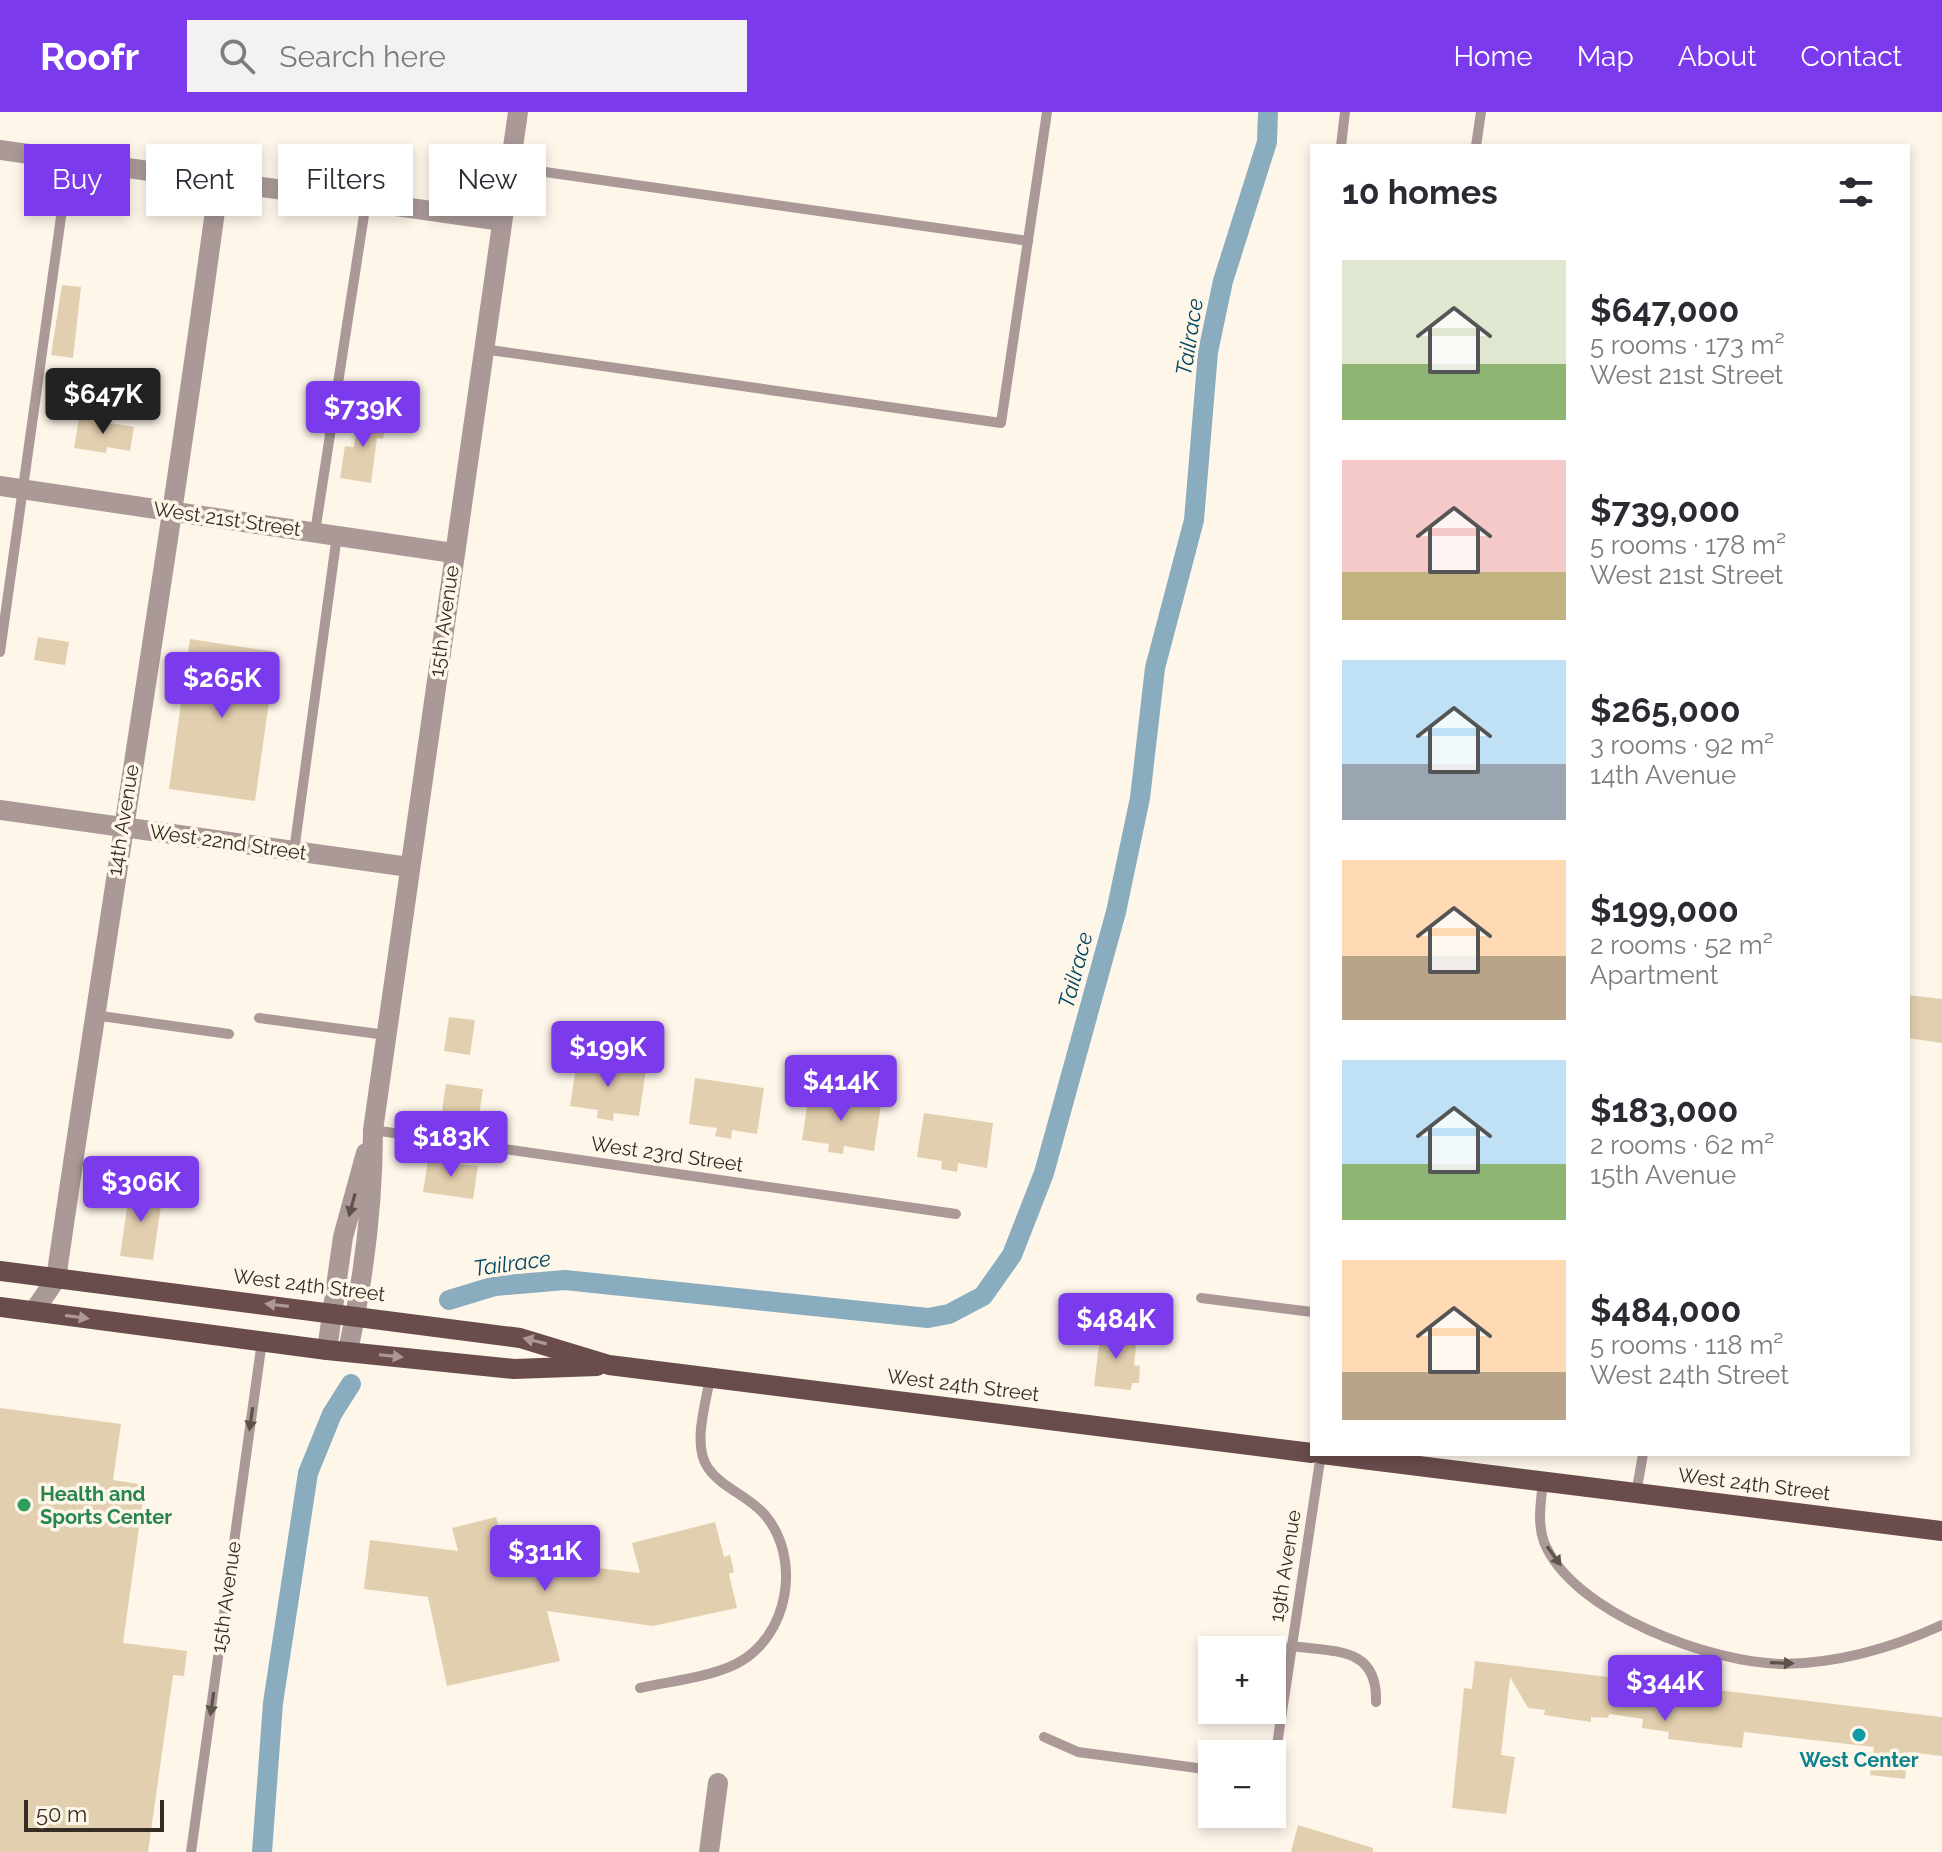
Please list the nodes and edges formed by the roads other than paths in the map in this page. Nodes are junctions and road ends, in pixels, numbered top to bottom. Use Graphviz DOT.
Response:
graph roads {
  1 [pos="518,112"];
  2 [pos="1047,112"];
  3 [pos="1345,112"];
  4 [pos="1481,112"];
  5 [pos="513,144"];
  6 [pos="1341,144"];
  7 [pos="1476,144"];
  8 [pos="0,150"];
  9 [pos="24,153"];
  10 [pos="546,172"];
  11 [pos="413,209"];
  12 [pos="61,216"];
  13 [pos="214,216"];
  14 [pos="364,216"];
  15 [pos="503,216"];
  16 [pos="502,221"];
  17 [pos="1028,241"];
  18 [pos="482,349"];
  19 [pos="0,486"];
  20 [pos="24,490"];
  21 [pos="175,512"];
  22 [pos="315,532"];
  23 [pos="337,535"];
  24 [pos="453,553"];
  25 [pos="0,652"];
  26 [pos="0,810"];
  27 [pos="122,826"];
  28 [pos="294,851"];
  29 [pos="409,867"];
  30 [pos="94,1015"];
  31 [pos="259,1018"];
  32 [pos="229,1034"];
  33 [pos="386,1035"];
  34 [pos="373,1130"];
  35 [pos="956,1214"];
  36 [pos="0,1271"];
  37 [pos="56,1279"];
  38 [pos="1201,1298"];
  39 [pos="0,1307"];
  40 [pos="34,1311"];
  41 [pos="333,1312"];
  42 [pos="1310,1312"];
  43 [pos="356,1314"];
  44 [pos="262,1341"];
  45 [pos="337,1351"];
  46 [pos="609,1365"];
  47 [pos="710,1378"];
  48 [pos="1310,1453"];
  49 [pos="1321,1456"];
  50 [pos="1337,1456"];
  51 [pos="1643,1456"];
  52 [pos="1543,1482"];
  53 [pos="1636,1494"];
  54 [pos="1942,1517"];
  55 [pos="1917,1528"];
  56 [pos="1942,1531"];
  57 [pos="1942,1625"];
  58 [pos="1291,1646"];
  59 [pos="640,1688"];
  60 [pos="1376,1702"];
  61 [pos="1044,1737"];
  62 [pos="1278,1740"];
  63 [pos="1198,1768"];
  64 [pos="718,1783"];
  65 [pos="191,1852"];
  66 [pos="709,1852"];
  1 -- 5 [label="street, 15th Avenue"];
  2 -- 17 [label="lane"];
  3 -- 6 [label="lane"];
  4 -- 7 [label="lane"];
  8 -- 9 [label="street"];
  10 -- 17 [label="lane"];
  11 -- 16 [label="street"];
  12 -- 20 [label="lane"];
  13 -- 21 [label="street, 14th Avenue"];
  14 -- 22 [label="lane"];
  15 -- 16 [label="street, 15th Avenue"];
  16 -- 18 [label="street, 15th Avenue"];
  17 -- 18 [label="lane"];
  18 -- 24 [label="street, 15th Avenue"];
  19 -- 20 [label="street, West 21st Street"];
  20 -- 21 [label="street, West 21st Street"];
  20 -- 25 [label="lane"];
  21 -- 22 [label="street, West 21st Street"];
  21 -- 27 [label="street, 14th Avenue"];
  22 -- 23 [label="street, West 21st Street"];
  23 -- 24 [label="street, West 21st Street"];
  23 -- 28 [label="lane"];
  24 -- 29 [label="street, 15th Avenue"];
  26 -- 27 [label="street, West 22nd Street"];
  27 -- 28 [label="street, West 22nd Street"];
  27 -- 30 [label="street, 14th Avenue"];
  28 -- 29 [label="street, West 22nd Street"];
  29 -- 33 [label="street, 15th Avenue"];
  30 -- 32 [label="lane"];
  30 -- 37 [label="street, 14th Avenue"];
  31 -- 33 [label="lane"];
  33 -- 34 [label="street, 15th Avenue"];
  34 -- 35 [label="lane, West 23rd Street"];
  34 -- 41 [label="street, 15th Avenue, one-way"];
  34 -- 43 [label="street, 15th Avenue"];
  36 -- 37 [label="main road, West 24th Street"];
  37 -- 40 [label="street, 14th Avenue"];
  41 -- 37 [label="main road, West 24th Street, one-way"];
  38 -- 42 [label="lane"];
  39 -- 40 [label="main road, West 24th Street"];
  40 -- 44 [label="main road, West 24th Street, one-way"];
  41 -- 43 [label="main road, West 24th Street"];
  41 -- 45 [label="street, 15th Avenue"];
  43 -- 45 [label="street, 15th Avenue"];
  46 -- 43 [label="main road, West 24th Street, one-way"];
  44 -- 45 [label="main road, West 24th Street"];
  44 -- 65 [label="lane, 15th Avenue, one-way"];
  45 -- 46 [label="main road, West 24th Street, one-way"];
  46 -- 47 [label="main road, West 24th Street"];
  47 -- 48 [label="main road, West 24th Street"];
  47 -- 59 [label="lane"];
  49 -- 58 [label="lane, 19th Avenue"];
  50 -- 52 [label="main road, West 24th Street"];
  51 -- 53 [label="lane"];
  52 -- 53 [label="main road, West 24th Street"];
  52 -- 57 [label="lane, one-way"];
  53 -- 55 [label="main road, West 24th Street"];
  54 -- 55 [label="main road"];
  55 -- 56 [label="main road, West 24th Street"];
  58 -- 60 [label="lane"];
  58 -- 62 [label="lane, 19th Avenue"];
  61 -- 63 [label="lane"];
  64 -- 66 [label="street"];
}
